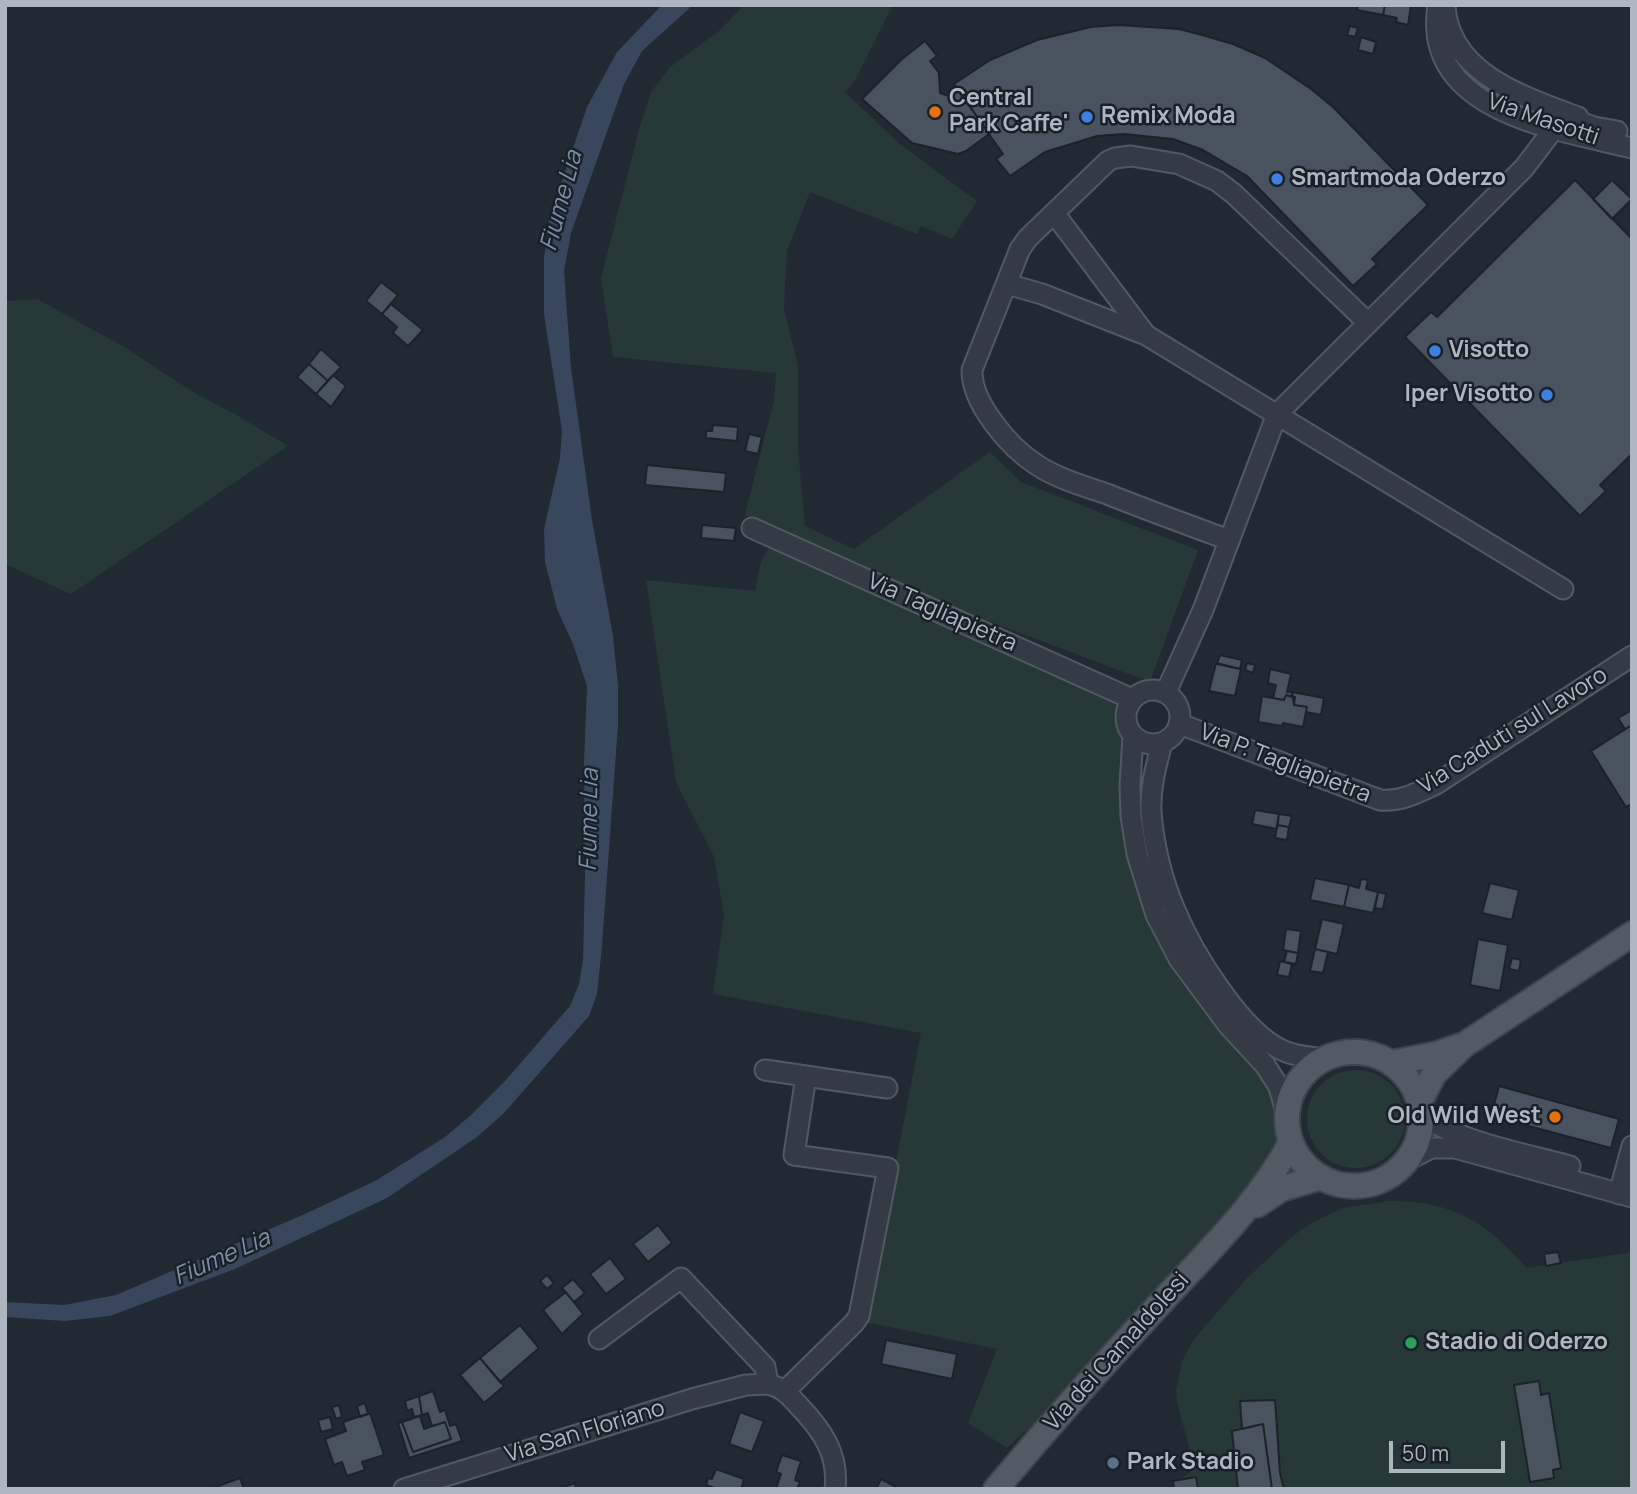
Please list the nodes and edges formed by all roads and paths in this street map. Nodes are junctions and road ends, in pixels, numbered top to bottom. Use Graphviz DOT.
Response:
graph roads {
  1 [pos="1438,5"];
  2 [pos="1445,5"];
  3 [pos="1557,128"];
  4 [pos="1625,133"];
  5 [pos="1632,148"];
  6 [pos="1054,213"];
  7 [pos="1007,284"];
  8 [pos="1367,322"];
  9 [pos="1146,335"];
  10 [pos="1276,414"];
  11 [pos="752,528"];
  12 [pos="1229,540"];
  13 [pos="1563,589"];
  14 [pos="1632,656"];
  15 [pos="1166,692"];
  16 [pos="1132,699"];
  17 [pos="1180,724"];
  18 [pos="1133,736"];
  19 [pos="1162,743"];
  20 [pos="1391,801"];
  21 [pos="1632,934"];
  22 [pos="1464,1045"];
  23 [pos="1326,1059"];
  24 [pos="1391,1063"];
  25 [pos="765,1070"];
  26 [pos="806,1076"];
  27 [pos="887,1088"];
  28 [pos="1420,1108"];
  29 [pos="1287,1115"];
  30 [pos="1291,1142"];
  31 [pos="1632,1146"];
  32 [pos="1404,1162"];
  33 [pos="1321,1177"];
  34 [pos="1626,1189"];
  35 [pos="1239,1217"];
  36 [pos="599,1339"];
  37 [pos="777,1388"];
  38 [pos="404,1489"];
  39 [pos="835,1489"];
  40 [pos="996,1489"];
  1 -- 3 [label="street, Via Masotti"];
  2 -- 4 [label="street, Via Masotti"];
  3 -- 4 [label="street"];
  3 -- 5 [label="street, Via Masotti"];
  3 -- 8 [label="street"];
  6 -- 7 [label="street"];
  6 -- 8 [label="street"];
  6 -- 9 [label="street"];
  7 -- 9 [label="street"];
  7 -- 12 [label="street"];
  8 -- 10 [label="street"];
  9 -- 10 [label="street"];
  10 -- 12 [label="street"];
  10 -- 13 [label="street"];
  11 -- 16 [label="street, Via Tagliapietra"];
  12 -- 15 [label="street"];
  14 -- 20 [label="street, Via Caduti sul Lavoro"];
  15 -- 16 [label="street"];
  15 -- 17 [label="street"];
  16 -- 18 [label="street"];
  17 -- 19 [label="street"];
  17 -- 20 [label="street, Via P. Tagliapietra"];
  18 -- 19 [label="street"];
  18 -- 29 [label="street"];
  19 -- 23 [label="street"];
  21 -- 22 [label="main road"];
  22 -- 24 [label="main road"];
  22 -- 28 [label="main road"];
  23 -- 24 [label="main road"];
  23 -- 29 [label="main road"];
  24 -- 28 [label="main road"];
  25 -- 26 [label="street"];
  26 -- 27 [label="street"];
  26 -- 37 [label="street"];
  28 -- 32 [label="main road"];
  28 -- 34 [label="street"];
  29 -- 30 [label="main road"];
  30 -- 33 [label="main road"];
  30 -- 35 [label="main road, Via dei Camaldolesi"];
  31 -- 34 [label="street"];
  32 -- 33 [label="main road"];
  32 -- 34 [label="street"];
  33 -- 35 [label="main road, Via dei Camaldolesi"];
  35 -- 40 [label="main road, Via dei Camaldolesi"];
  36 -- 37 [label="street"];
  37 -- 38 [label="street, Via San Floriano"];
  37 -- 39 [label="street"];
}
